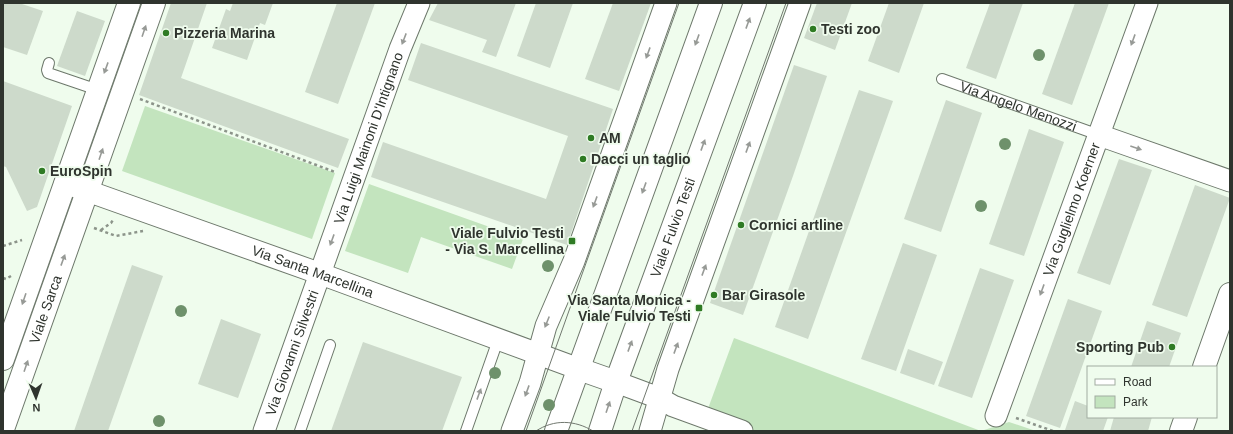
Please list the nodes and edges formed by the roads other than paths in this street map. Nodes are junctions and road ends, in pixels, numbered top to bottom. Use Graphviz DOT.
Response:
graph roads {
  1 [pos="129,3"];
  2 [pos="154,3"];
  3 [pos="419,3"];
  4 [pos="666,3"];
  5 [pos="711,3"];
  6 [pos="755,3"];
  7 [pos="800,3"];
  8 [pos="1147,3"];
  9 [pos="49,63"];
  10 [pos="942,79"];
  11 [pos="98,90"];
  12 [pos="1099,136"];
  13 [pos="1230,181"];
  14 [pos="65,183"];
  15 [pos="88,191"];
  16 [pos="321,274"];
  17 [pos="1230,294"];
  18 [pos="8,327"];
  19 [pos="36,337"];
  20 [pos="498,340"];
  21 [pos="330,345"];
  22 [pos="537,354"];
  23 [pos="3,359"];
  24 [pos="1204,366"];
  25 [pos="579,369"];
  26 [pos="616,382"];
  27 [pos="659,398"];
  28 [pos="1002,416"];
  29 [pos="1186,418"];
  30 [pos="3,429"];
  31 [pos="264,431"];
  32 [pos="300,431"];
  33 [pos="466,431"];
  34 [pos="512,431"];
  35 [pos="556,431"];
  36 [pos="600,431"];
  37 [pos="650,431"];
  38 [pos="742,431"];
  39 [pos="1182,431"];
  1 -- 11 [label="street, Viale Sarca, one-way"];
  15 -- 2 [label="street, Viale Sarca, one-way"];
  3 -- 16 [label="street, Via Luigi Mainoni D'Intignano, one-way"];
  4 -- 22 [label="street, one-way"];
  5 -- 25 [label="street, one-way"];
  26 -- 6 [label="street, Viale Fulvio Testi, one-way"];
  27 -- 7 [label="street, one-way"];
  8 -- 12 [label="street, Via Guglielmo Koerner, one-way"];
  9 -- 11 [label="lane"];
  10 -- 12 [label="lane, Via Angelo Menozzi"];
  11 -- 14 [label="street, Viale Sarca"];
  12 -- 13 [label="street, Via Angelo Menozzi, one-way"];
  12 -- 28 [label="street, Via Guglielmo Koerner, one-way"];
  14 -- 15 [label="street"];
  14 -- 18 [label="street, Viale Sarca, one-way"];
  15 -- 16 [label="street, Via Santa Marcellina"];
  19 -- 15 [label="street, Viale Sarca, one-way"];
  16 -- 20 [label="street, Via Santa Marcellina"];
  16 -- 31 [label="street, Via Giovanni Silvestri"];
  17 -- 24 [label="street"];
  18 -- 19 [label="street"];
  18 -- 23 [label="street, Viale Sarca"];
  30 -- 19 [label="street, Viale Sarca, one-way"];
  20 -- 22 [label="street, Via Santa Marcellina"];
  33 -- 20 [label="lane, one-way"];
  21 -- 32 [label="lane"];
  22 -- 25 [label="street, Via Santa Marcellina"];
  22 -- 34 [label="street, one-way"];
  25 -- 26 [label="street"];
  25 -- 35 [label="street"];
  26 -- 27 [label="street"];
  36 -- 26 [label="street, Viale Fulvio Testi, one-way"];
  27 -- 37 [label="street"];
  27 -- 38 [label="street"];
  29 -- 39 [label="street"];
}
